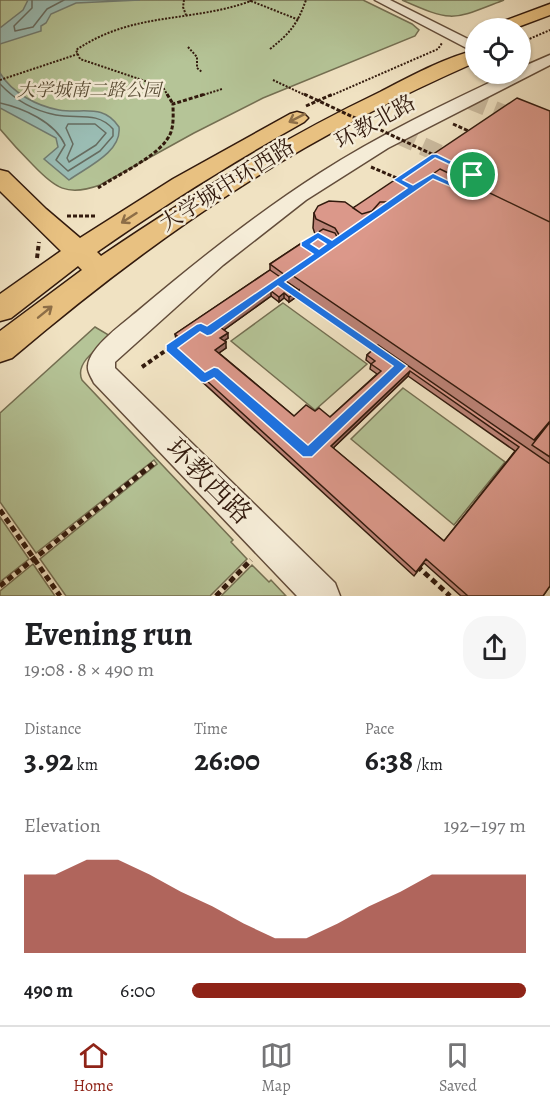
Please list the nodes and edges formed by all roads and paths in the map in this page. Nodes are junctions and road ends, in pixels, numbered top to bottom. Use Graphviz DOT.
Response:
graph roads {
  1 [pos="184,0"];
  2 [pos="306,0"];
  3 [pos="381,0"];
  4 [pos="249,1"];
  5 [pos="550,9"];
  6 [pos="186,15"];
  7 [pos="527,18"];
  8 [pos="299,20"];
  9 [pos="550,24"];
  10 [pos="550,30"];
  11 [pos="531,32"];
  12 [pos="531,38"];
  13 [pos="465,43"];
  14 [pos="188,47"];
  15 [pos="270,49"];
  16 [pos="465,51"];
  17 [pos="78,54"];
  18 [pos="550,59"];
  19 [pos="202,72"];
  20 [pos="0,80"];
  21 [pos="273,80"];
  22 [pos="222,89"];
  23 [pos="173,104"];
  24 [pos="471,133"];
  25 [pos="462,137"];
  26 [pos="443,149"];
  27 [pos="435,155"];
  28 [pos="441,158"];
  29 [pos="426,161"];
  30 [pos="363,163"];
  31 [pos="406,174"];
  32 [pos="0,177"];
  33 [pos="98,188"];
  34 [pos="39,241"];
  35 [pos="36,260"];
  36 [pos="89,261"];
  37 [pos="290,289"];
  38 [pos="305,300"];
  39 [pos="0,310"];
  40 [pos="186,337"];
  41 [pos="170,348"];
  42 [pos="0,349"];
  43 [pos="175,352"];
  44 [pos="101,365"];
  45 [pos="142,368"];
  46 [pos="153,464"];
  47 [pos="0,510"];
  48 [pos="269,542"];
  49 [pos="34,559"];
  50 [pos="412,561"];
  51 [pos="0,586"];
  52 [pos="60,596"];
  53 [pos="216,596"];
  54 [pos="322,596"];
  55 [pos="450,596"];
  1 -- 6 [label="path"];
  2 -- 8 [label="path"];
  3 -- 13 [label="street"];
  4 -- 6 [label="path"];
  4 -- 8 [label="path"];
  5 -- 7 [label="main road"];
  6 -- 17 [label="path"];
  8 -- 15 [label="path"];
  9 -- 11 [label="main road"];
  10 -- 12 [label="path"];
  14 -- 19 [label="path"];
  16 -- 36 [label="main road, 大学城中环西路"];
  17 -- 20 [label="path"];
  17 -- 23 [label="path"];
  18 -- 44 [label="street, 环教北路"];
  21 -- 27 [label="path, bridge"];
  22 -- 23 [label="path"];
  23 -- 33 [label="path"];
  24 -- 25 [label="path"];
  26 -- 27 [label="path"];
  27 -- 28 [label="path, bridge"];
  27 -- 29 [label="path, bridge"];
  30 -- 31 [label="path"];
  32 -- 36 [label="main road"];
  34 -- 35 [label="path"];
  36 -- 39 [label="main road, 大学城中环西路"];
  42 -- 36 [label="main road, 大学城中环西路, one-way"];
  37 -- 38 [label="path"];
  37 -- 38 [label="path"];
  37 -- 38 [label="path"];
  40 -- 41 [label="path"];
  41 -- 43 [label="path"];
  41 -- 45 [label="path"];
  44 -- 48 [label="street, 环教西路"];
  46 -- 49 [label="path"];
  47 -- 49 [label="path"];
  48 -- 53 [label="path"];
  48 -- 54 [label="street, 环教西路"];
  49 -- 51 [label="path"];
  49 -- 52 [label="path"];
  50 -- 55 [label="path"];
}
